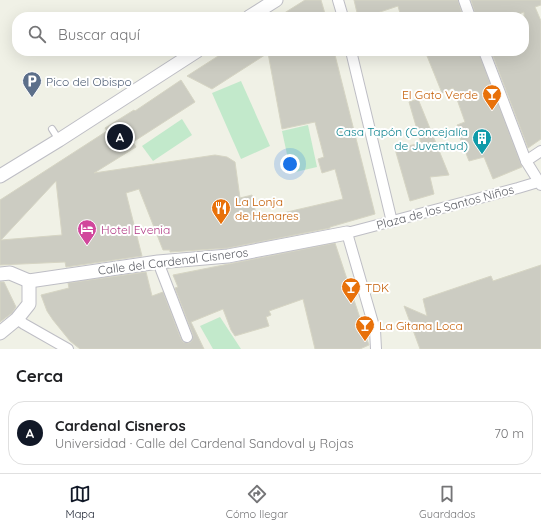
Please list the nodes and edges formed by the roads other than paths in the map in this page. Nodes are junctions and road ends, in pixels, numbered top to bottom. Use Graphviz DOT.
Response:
graph roads {
  1 [pos="276,0"];
  2 [pos="338,0"];
  3 [pos="464,0"];
  4 [pos="258,12"];
  5 [pos="341,12"];
  6 [pos="468,12"];
  7 [pos="189,56"];
  8 [pos="352,56"];
  9 [pos="486,56"];
  10 [pos="541,151"];
  11 [pos="526,161"];
  12 [pos="0,176"];
  13 [pos="540,184"];
  14 [pos="392,222"];
  15 [pos="347,233"];
  16 [pos="158,262"];
  17 [pos="0,274"];
  18 [pos="29,281"];
  19 [pos="18,319"];
  20 [pos="0,333"];
  21 [pos="187,337"];
  22 [pos="68,349"];
  23 [pos="376,349"];
  1 -- 4 [label="street"];
  2 -- 5 [label="street"];
  3 -- 6 [label="street"];
  7 -- 12 [label="street"];
  8 -- 14 [label="street"];
  9 -- 11 [label="street"];
  10 -- 11 [label="street"];
  11 -- 13 [label="street"];
  13 -- 14 [label="street, Plaza de los Santos Niños"];
  14 -- 15 [label="street, Plaza de los Santos Niños"];
  15 -- 16 [label="street, Calle del Cardenal Cisneros"];
  15 -- 23 [label="street"];
  16 -- 18 [label="street, Calle del Cardenal Cisneros"];
  16 -- 21 [label="street"];
  17 -- 18 [label="street"];
  18 -- 19 [label="street"];
  19 -- 20 [label="street"];
  19 -- 22 [label="street"];
}
